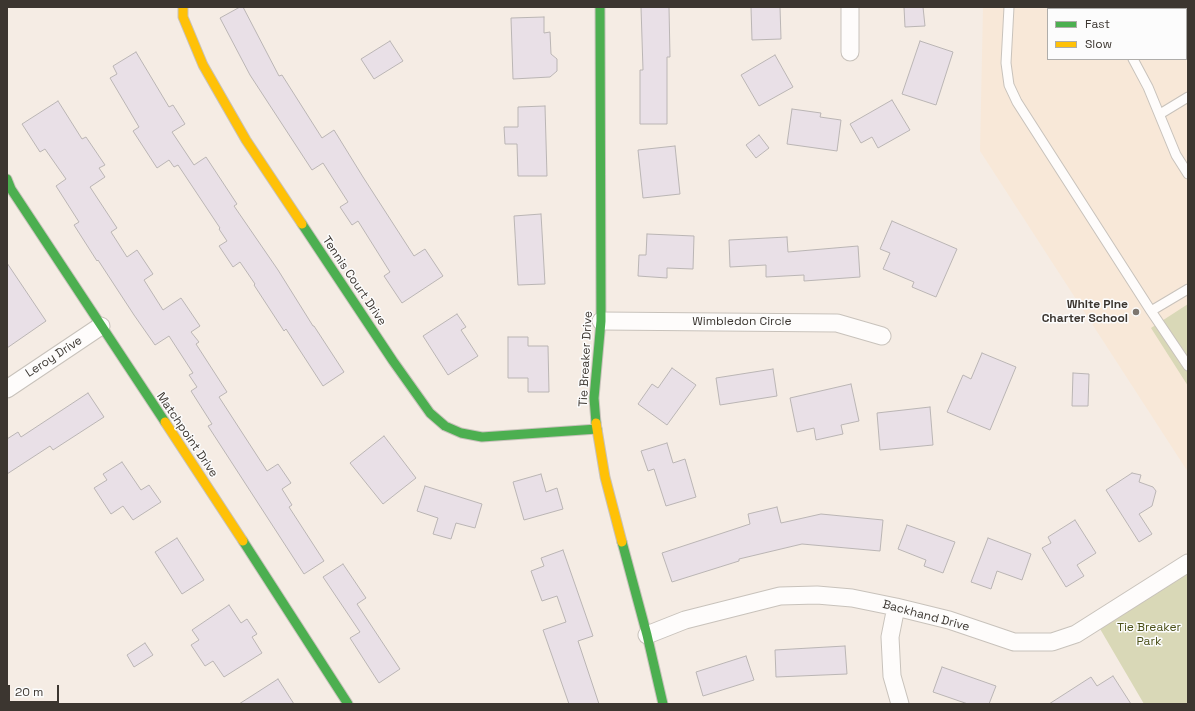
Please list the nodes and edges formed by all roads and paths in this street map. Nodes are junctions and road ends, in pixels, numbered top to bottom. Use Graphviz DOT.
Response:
graph roads {
  1 [pos="183,7"];
  2 [pos="600,7"];
  3 [pos="850,7"];
  4 [pos="1008,7"];
  5 [pos="850,52"];
  6 [pos="1135,60"];
  7 [pos="1188,97"];
  8 [pos="1160,114"];
  9 [pos="1188,174"];
  10 [pos="7,179"];
  11 [pos="1188,289"];
  12 [pos="1152,311"];
  13 [pos="601,321"];
  14 [pos="101,326"];
  15 [pos="882,336"];
  16 [pos="1188,366"];
  17 [pos="7,388"];
  18 [pos="597,429"];
  19 [pos="1188,563"];
  20 [pos="896,607"];
  21 [pos="647,635"];
  22 [pos="348,704"];
  23 [pos="663,704"];
  24 [pos="900,704"];
  1 -- 18 [label="street, Tennis Court Drive"];
  2 -- 13 [label="street, Tie Breaker Drive"];
  3 -- 5 [label="street"];
  4 -- 12 [label="lane"];
  6 -- 8 [label="lane"];
  7 -- 8 [label="lane"];
  8 -- 9 [label="lane"];
  10 -- 14 [label="street, Matchpoint Drive"];
  11 -- 12 [label="lane"];
  12 -- 16 [label="lane"];
  13 -- 15 [label="street, Wimbledon Circle"];
  13 -- 18 [label="street, Tie Breaker Drive"];
  14 -- 17 [label="street, Leroy Drive"];
  14 -- 22 [label="street, Matchpoint Drive"];
  18 -- 21 [label="street, Tie Breaker Drive"];
  19 -- 20 [label="street, Backhand Drive"];
  20 -- 21 [label="street, Backhand Drive"];
  20 -- 24 [label="street"];
  21 -- 23 [label="street, Tie Breaker Drive"];
}
